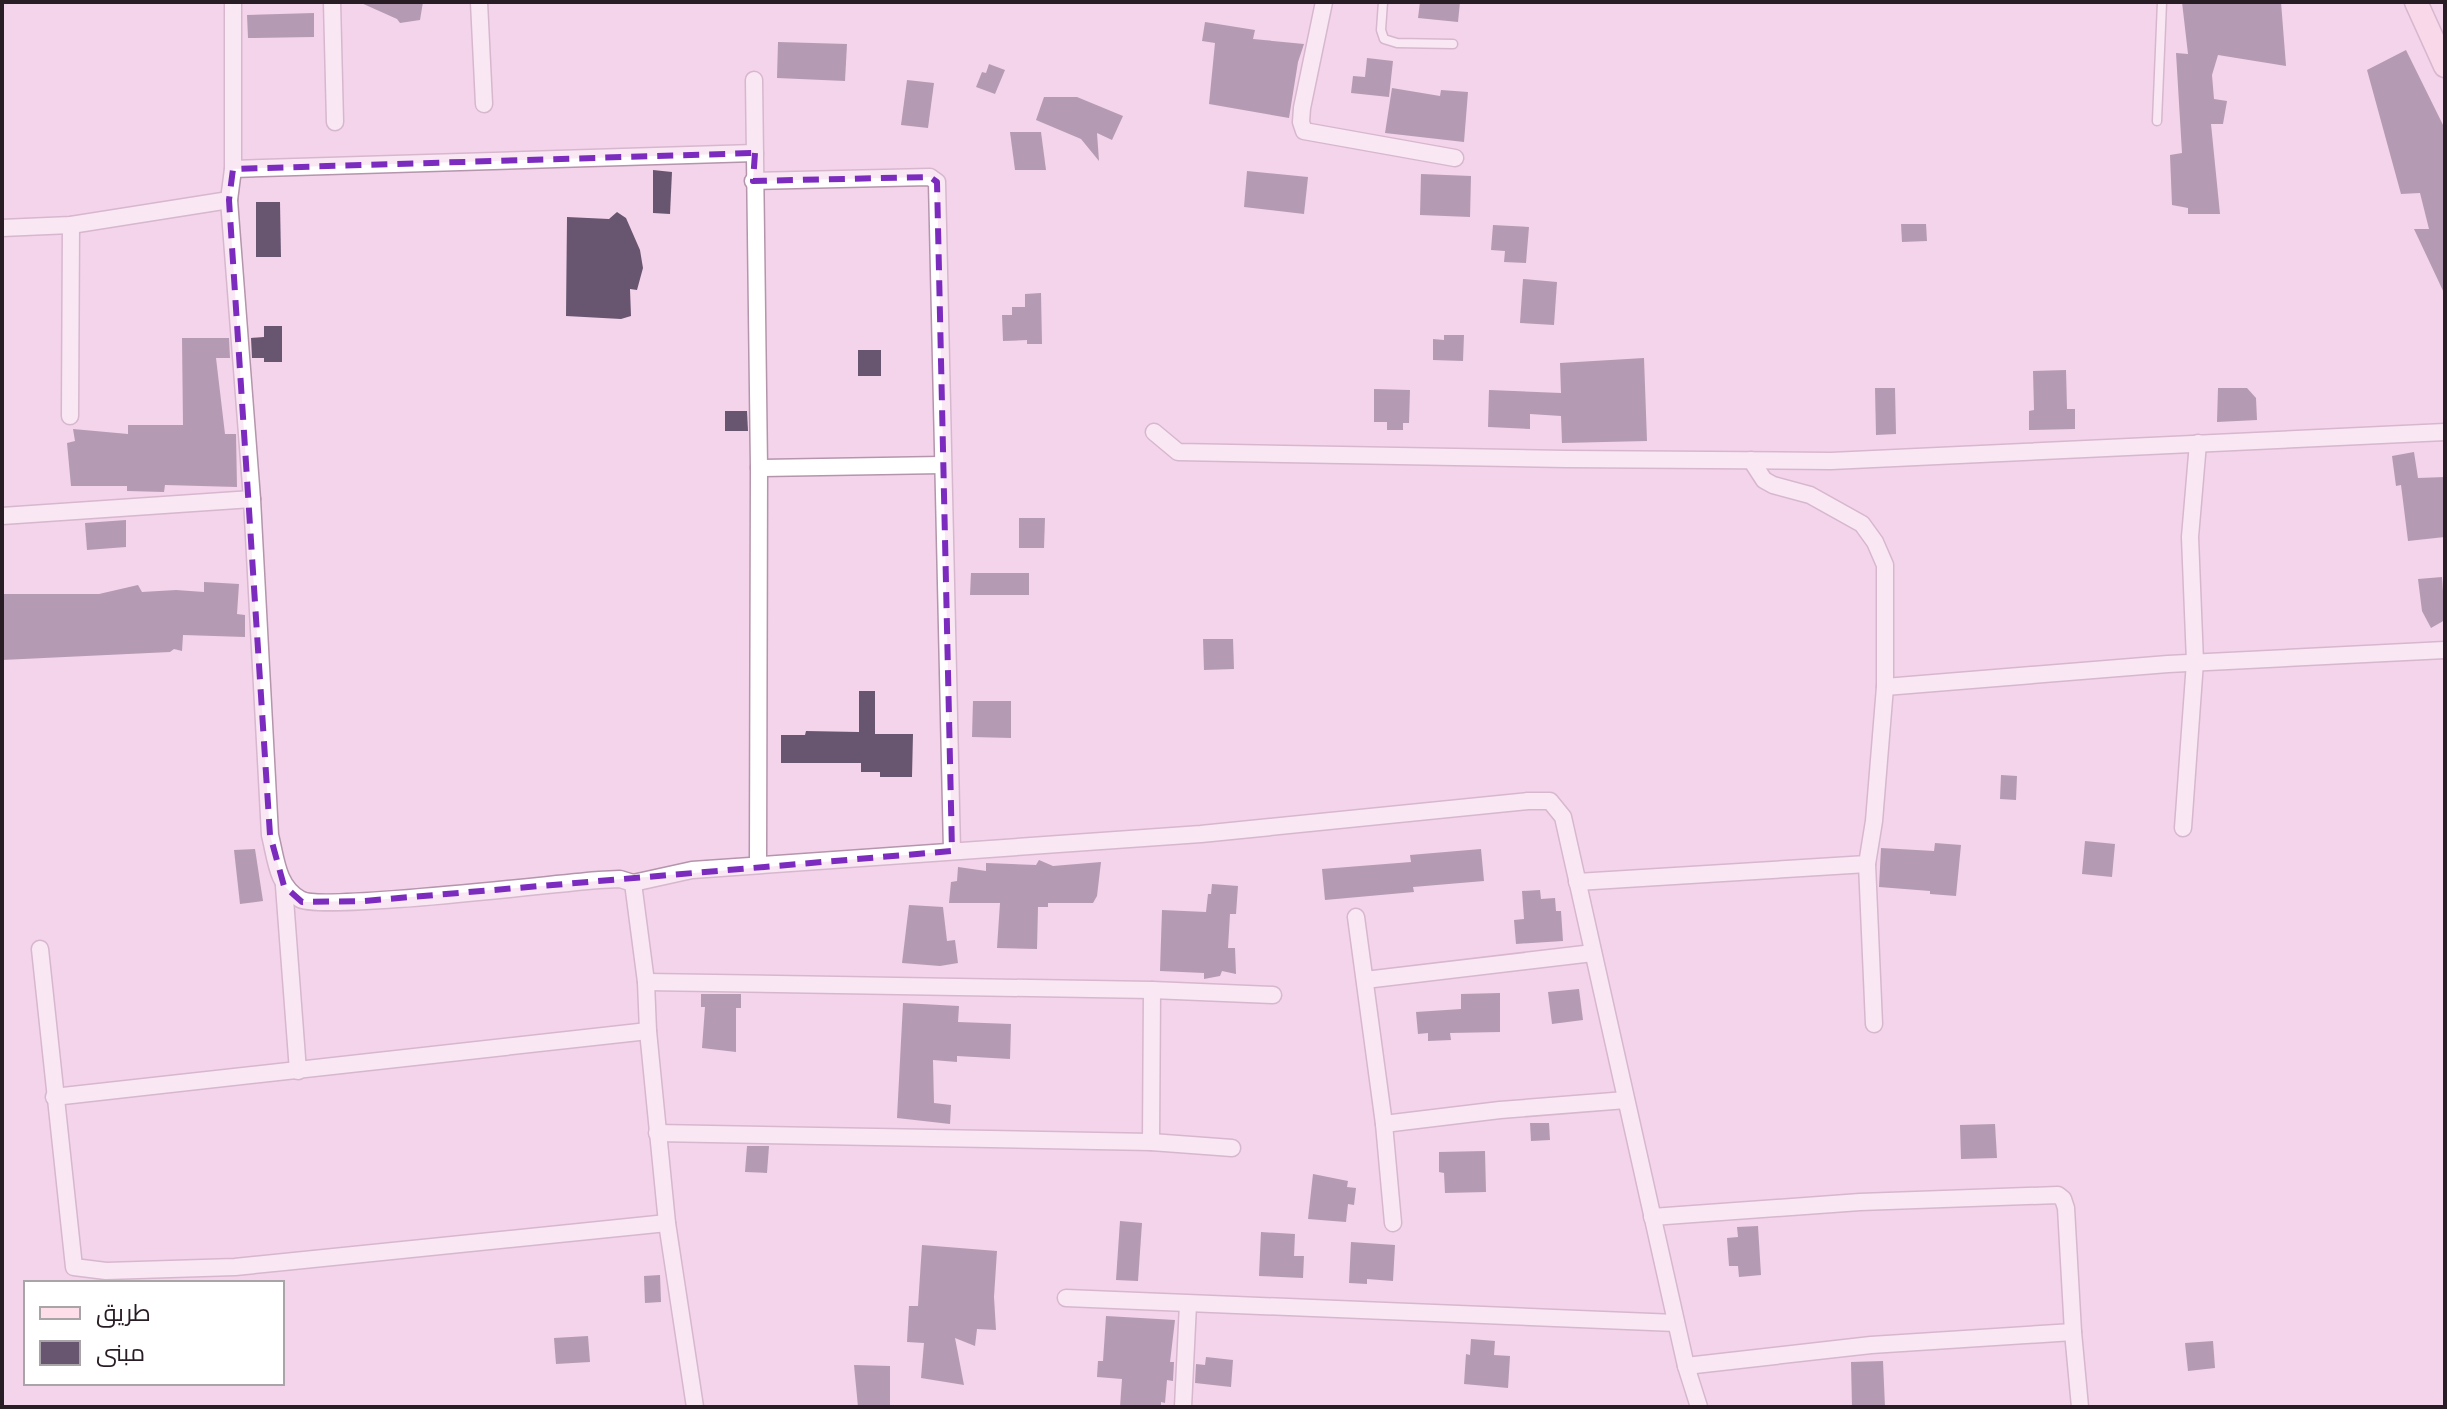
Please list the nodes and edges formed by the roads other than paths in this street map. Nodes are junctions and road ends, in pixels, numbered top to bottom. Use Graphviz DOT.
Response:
graph roads {
  1 [pos="233,2"];
  2 [pos="332,2"];
  3 [pos="479,2"];
  4 [pos="1324,2"];
  5 [pos="1383,2"];
  6 [pos="2162,2"];
  7 [pos="2416,2"];
  8 [pos="1453,44"];
  9 [pos="2445,66"];
  10 [pos="754,80"];
  11 [pos="484,104"];
  12 [pos="2157,121"];
  13 [pos="335,122"];
  14 [pos="755,153"];
  15 [pos="1455,158"];
  16 [pos="233,169"];
  17 [pos="753,181"];
  18 [pos="229,200"];
  19 [pos="71,225"];
  20 [pos="2,228"];
  21 [pos="70,416"];
  22 [pos="1154,432"];
  23 [pos="2445,432"];
  24 [pos="2198,443"];
  25 [pos="1751,460"];
  26 [pos="942,465"];
  27 [pos="759,468"];
  28 [pos="252,499"];
  29 [pos="2,516"];
  30 [pos="2445,650"];
  31 [pos="2195,662"];
  32 [pos="1885,687"];
  33 [pos="2183,828"];
  34 [pos="952,851"];
  35 [pos="1867,864"];
  36 [pos="758,865"];
  37 [pos="1577,882"];
  38 [pos="633,883"];
  39 [pos="284,886"];
  40 [pos="1356,917"];
  41 [pos="40,949"];
  42 [pos="1593,953"];
  43 [pos="1365,980"];
  44 [pos="646,982"];
  45 [pos="1152,990"];
  46 [pos="1273,995"];
  47 [pos="1874,1024"];
  48 [pos="648,1031"];
  49 [pos="298,1071"];
  50 [pos="54,1097"];
  51 [pos="1626,1100"];
  52 [pos="1384,1124"];
  53 [pos="657,1133"];
  54 [pos="1151,1142"];
  55 [pos="1232,1148"];
  56 [pos="1652,1217"];
  57 [pos="667,1223"];
  58 [pos="1393,1223"];
  59 [pos="1066,1298"];
  60 [pos="1188,1304"];
  61 [pos="1676,1323"];
  62 [pos="2073,1332"];
  63 [pos="1686,1366"];
  64 [pos="695,1407"];
  65 [pos="1183,1407"];
  66 [pos="1699,1407"];
  67 [pos="2080,1407"];
  1 -- 16 [label="street"];
  2 -- 13 [label="street"];
  3 -- 11 [label="street"];
  4 -- 15 [label="street"];
  5 -- 8 [label="lane"];
  6 -- 12 [label="lane"];
  7 -- 9 [label="main road"];
  10 -- 14 [label="street"];
  14 -- 16 [label="street"];
  14 -- 17 [label="street"];
  16 -- 18 [label="street"];
  17 -- 26 [label="street"];
  17 -- 27 [label="street"];
  18 -- 19 [label="street"];
  18 -- 28 [label="street"];
  19 -- 20 [label="street"];
  19 -- 21 [label="street"];
  22 -- 25 [label="street"];
  23 -- 24 [label="street"];
  24 -- 25 [label="street"];
  24 -- 31 [label="street"];
  25 -- 32 [label="street"];
  26 -- 27 [label="street"];
  26 -- 34 [label="street"];
  27 -- 36 [label="street"];
  28 -- 29 [label="street"];
  28 -- 39 [label="street"];
  30 -- 31 [label="street"];
  31 -- 32 [label="street"];
  31 -- 33 [label="street"];
  32 -- 35 [label="street"];
  34 -- 36 [label="street"];
  34 -- 37 [label="street"];
  35 -- 37 [label="street"];
  35 -- 47 [label="street"];
  36 -- 38 [label="street"];
  37 -- 42 [label="street"];
  38 -- 39 [label="street"];
  38 -- 44 [label="street"];
  39 -- 49 [label="street"];
  40 -- 43 [label="street"];
  41 -- 50 [label="street"];
  42 -- 43 [label="street"];
  42 -- 51 [label="street"];
  43 -- 52 [label="street"];
  44 -- 45 [label="street"];
  44 -- 48 [label="street"];
  45 -- 46 [label="street"];
  45 -- 54 [label="street"];
  48 -- 49 [label="street"];
  48 -- 53 [label="street"];
  49 -- 50 [label="street"];
  50 -- 57 [label="street"];
  51 -- 52 [label="street"];
  51 -- 56 [label="street"];
  52 -- 58 [label="street"];
  53 -- 54 [label="street"];
  53 -- 57 [label="street"];
  54 -- 55 [label="street"];
  56 -- 61 [label="street"];
  56 -- 62 [label="street"];
  57 -- 64 [label="street"];
  59 -- 60 [label="street"];
  60 -- 61 [label="street"];
  60 -- 65 [label="street"];
  61 -- 63 [label="street"];
  62 -- 63 [label="street"];
  62 -- 67 [label="street"];
  63 -- 66 [label="street"];
}
